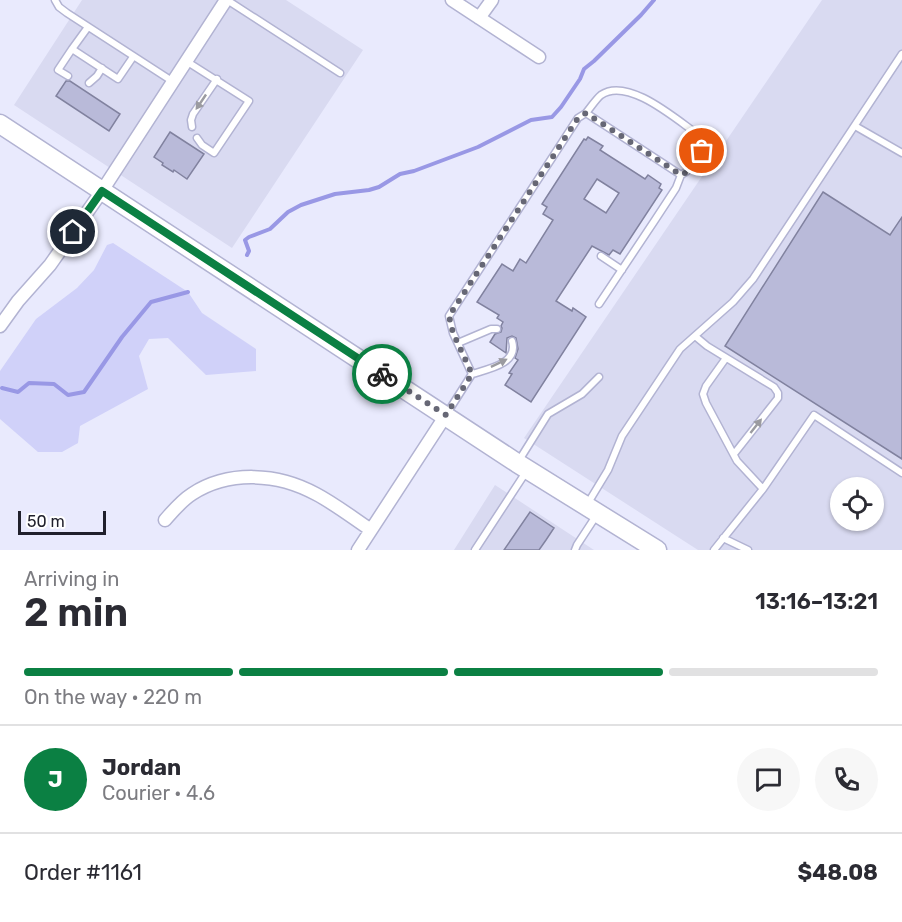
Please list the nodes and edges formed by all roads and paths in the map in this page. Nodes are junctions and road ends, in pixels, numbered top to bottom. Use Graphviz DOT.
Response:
graph roads {
  1 [pos="55,0"];
  2 [pos="226,0"];
  3 [pos="452,0"];
  4 [pos="492,0"];
  5 [pos="479,18"];
  6 [pos="88,27"];
  7 [pos="72,49"];
  8 [pos="902,54"];
  9 [pos="133,57"];
  10 [pos="539,57"];
  11 [pos="186,60"];
  12 [pos="102,68"];
  13 [pos="340,73"];
  14 [pos="68,76"];
  15 [pos="217,79"];
  16 [pos="172,81"];
  17 [pos="89,83"];
  18 [pos="586,113"];
  19 [pos="0,124"];
  20 [pos="855,126"];
  21 [pos="192,127"];
  22 [pos="197,138"];
  23 [pos="902,153"];
  24 [pos="681,175"];
  25 [pos="102,191"];
  26 [pos="601,256"];
  27 [pos="622,270"];
  28 [pos="599,304"];
  29 [pos="0,326"];
  30 [pos="497,329"];
  31 [pos="695,336"];
  32 [pos="512,341"];
  33 [pos="458,343"];
  34 [pos="726,358"];
  35 [pos="472,374"];
  36 [pos="599,377"];
  37 [pos="446,415"];
  38 [pos="734,454"];
  39 [pos="523,466"];
  40 [pos="902,473"];
  41 [pos="764,489"];
  42 [pos="592,509"];
  43 [pos="165,520"];
  44 [pos="371,530"];
  45 [pos="723,538"];
  46 [pos="648,548"];
  47 [pos="358,550"];
  48 [pos="475,550"];
  49 [pos="575,550"];
  50 [pos="714,550"];
  51 [pos="748,550"];
  1 -- 6 [label="lane"];
  2 -- 11 [label="street"];
  2 -- 13 [label="lane"];
  3 -- 5 [label="street"];
  4 -- 5 [label="street"];
  5 -- 10 [label="street"];
  6 -- 7 [label="lane"];
  6 -- 9 [label="lane"];
  7 -- 12 [label="lane"];
  7 -- 14 [label="lane"];
  8 -- 20 [label="lane"];
  9 -- 12 [label="lane"];
  9 -- 16 [label="lane"];
  11 -- 15 [label="lane"];
  11 -- 16 [label="street"];
  12 -- 17 [label="lane"];
  15 -- 21 [label="lane, one-way"];
  15 -- 22 [label="lane"];
  16 -- 25 [label="street"];
  18 -- 24 [label="lane"];
  18 -- 24 [label="lane"];
  18 -- 33 [label="lane"];
  19 -- 25 [label="main road"];
  20 -- 23 [label="lane"];
  20 -- 31 [label="lane"];
  24 -- 27 [label="lane"];
  25 -- 29 [label="street"];
  25 -- 37 [label="main road"];
  26 -- 27 [label="lane"];
  27 -- 28 [label="lane"];
  30 -- 33 [label="lane"];
  31 -- 34 [label="lane"];
  31 -- 42 [label="lane"];
  35 -- 32 [label="lane, one-way"];
  33 -- 35 [label="lane"];
  34 -- 38 [label="lane"];
  38 -- 34 [label="lane, one-way"];
  35 -- 37 [label="lane"];
  36 -- 39 [label="lane"];
  37 -- 39 [label="main road"];
  37 -- 44 [label="street"];
  38 -- 41 [label="lane"];
  39 -- 42 [label="main road"];
  39 -- 48 [label="lane"];
  40 -- 41 [label="lane"];
  41 -- 45 [label="lane"];
  42 -- 46 [label="main road"];
  42 -- 49 [label="lane"];
  43 -- 44 [label="street"];
  44 -- 47 [label="street"];
  45 -- 50 [label="lane"];
  45 -- 51 [label="lane"];
}
